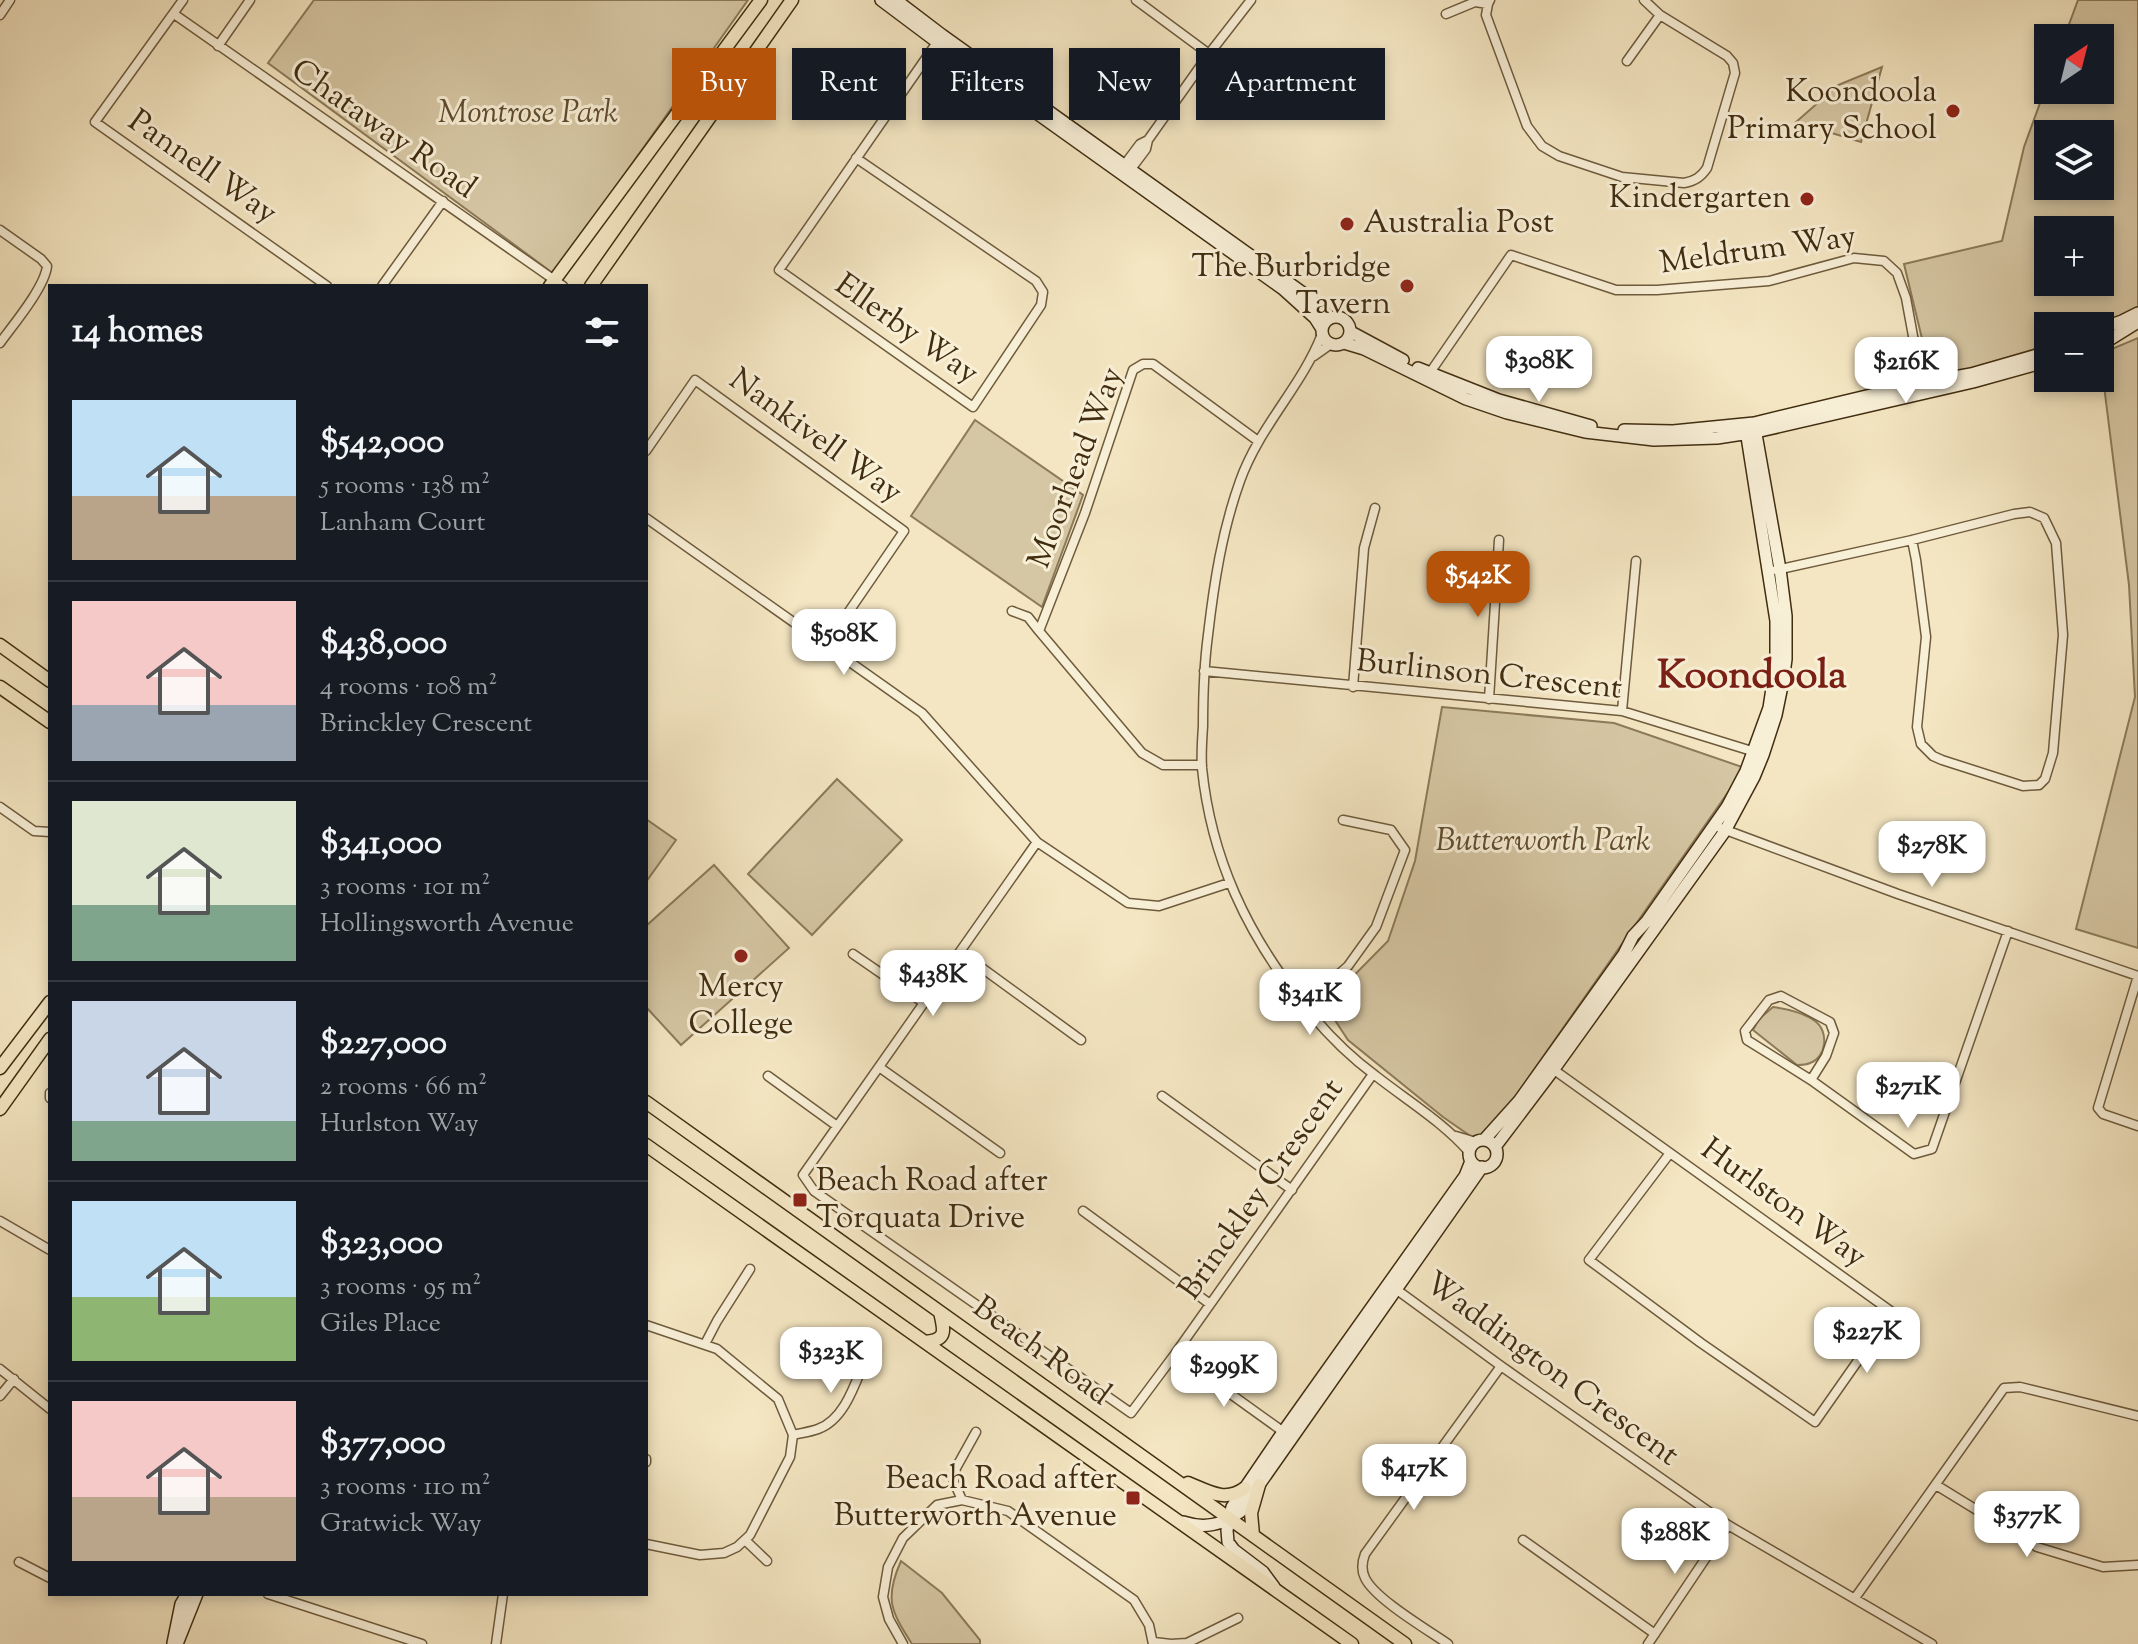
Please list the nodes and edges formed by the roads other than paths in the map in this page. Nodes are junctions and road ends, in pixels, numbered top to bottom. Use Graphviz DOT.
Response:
graph roads {
  1 [pos="10,0"];
  2 [pos="183,0"];
  3 [pos="250,0"];
  4 [pos="761,0"];
  5 [pos="792,0"];
  6 [pos="881,0"];
  7 [pos="896,0"];
  8 [pos="1136,0"];
  9 [pos="1251,0"];
  10 [pos="1644,0"];
  11 [pos="1489,2"];
  12 [pos="174,14"];
  13 [pos="1446,14"];
  14 [pos="0,15"];
  15 [pos="1660,15"];
  16 [pos="940,39"];
  17 [pos="218,46"];
  18 [pos="1201,48"];
  19 [pos="1214,48"];
  20 [pos="1627,61"];
  21 [pos="1196,72"];
  22 [pos="856,158"];
  23 [pos="1125,171"];
  24 [pos="443,201"];
  25 [pos="0,230"];
  26 [pos="324,284"];
  27 [pos="383,284"];
  28 [pos="556,284"];
  29 [pos="592,284"];
  30 [pos="2138,313"];
  31 [pos="1329,318"];
  32 [pos="2138,322"];
  33 [pos="2114,324"];
  34 [pos="1322,331"];
  35 [pos="1351,332"];
  36 [pos="2114,337"];
  37 [pos="0,343"];
  38 [pos="1344,343"];
  39 [pos="1331,344"];
  40 [pos="2034,356"];
  41 [pos="1314,357"];
  42 [pos="2034,364"];
  43 [pos="1427,377"];
  44 [pos="1923,388"];
  45 [pos="1750,428"];
  46 [pos="1258,441"];
  47 [pos="648,448"];
  48 [pos="1375,508"];
  49 [pos="648,519"];
  50 [pos="1499,540"];
  51 [pos="1912,540"];
  52 [pos="1636,561"];
  53 [pos="1774,570"];
  54 [pos="1012,611"];
  55 [pos="1039,631"];
  56 [pos="0,645"];
  57 [pos="826,645"];
  58 [pos="1204,671"];
  59 [pos="48,680"];
  60 [pos="0,687"];
  61 [pos="1353,687"];
  62 [pos="1489,699"];
  63 [pos="1622,711"];
  64 [pos="48,721"];
  65 [pos="1758,753"];
  66 [pos="1202,765"];
  67 [pos="0,807"];
  68 [pos="1343,820"];
  69 [pos="1720,828"];
  70 [pos="48,832"];
  71 [pos="1037,842"];
  72 [pos="1229,883"];
  73 [pos="2008,931"];
  74 [pos="960,952"];
  75 [pos="853,954"];
  76 [pos="2138,976"];
  77 [pos="924,1003"];
  78 [pos="48,1005"];
  79 [pos="1304,1005"];
  80 [pos="1081,1040"];
  81 [pos="48,1042"];
  82 [pos="1550,1066"];
  83 [pos="879,1067"];
  84 [pos="0,1068"];
  85 [pos="1373,1074"];
  86 [pos="768,1076"];
  87 [pos="1811,1080"];
  88 [pos="1162,1096"];
  89 [pos="648,1103"];
  90 [pos="0,1109"];
  91 [pos="837,1126"];
  92 [pos="2138,1126"];
  93 [pos="648,1146"];
  94 [pos="1480,1152"];
  95 [pos="1000,1153"];
  96 [pos="1670,1153"];
  97 [pos="1292,1190"];
  98 [pos="1083,1211"];
  99 [pos="0,1221"];
  100 [pos="48,1249"];
  101 [pos="750,1269"];
  102 [pos="1393,1287"];
  103 [pos="1210,1304"];
  104 [pos="940,1312"];
  105 [pos="648,1326"];
  106 [pos="925,1342"];
  107 [pos="705,1344"];
  108 [pos="1175,1354"];
  109 [pos="867,1355"];
  110 [pos="1501,1366"];
  111 [pos="0,1369"];
  112 [pos="14,1379"];
  113 [pos="0,1396"];
  114 [pos="48,1407"];
  115 [pos="2138,1416"];
  116 [pos="976,1432"];
  117 [pos="793,1435"];
  118 [pos="1287,1435"];
  119 [pos="1170,1475"];
  120 [pos="1259,1485"];
  121 [pos="1936,1485"];
  122 [pos="1245,1488"];
  123 [pos="962,1500"];
  124 [pos="1230,1519"];
  125 [pos="1179,1521"];
  126 [pos="1728,1525"];
  127 [pos="1253,1535"];
  128 [pos="745,1540"];
  129 [pos="1523,1540"];
  130 [pos="648,1544"];
  131 [pos="767,1561"];
  132 [pos="19,1562"];
  133 [pos="2138,1565"];
  134 [pos="48,1577"];
  135 [pos="1277,1590"];
  136 [pos="186,1596"];
  137 [pos="196,1596"];
  138 [pos="274,1596"];
  139 [pos="503,1596"];
  140 [pos="1855,1598"];
  141 [pos="1238,1618"];
  142 [pos="1655,1634"];
  143 [pos="1154,1643"];
  144 [pos="175,1644"];
  145 [pos="422,1644"];
  146 [pos="496,1644"];
  147 [pos="903,1644"];
  148 [pos="1352,1644"];
  149 [pos="1405,1644"];
  150 [pos="1448,1644"];
  151 [pos="1648,1644"];
  152 [pos="1932,1644"];
  1 -- 14 [label="street"];
  2 -- 12 [label="street, Pannell Way"];
  3 -- 17 [label="street"];
  4 -- 28 [label="main road"];
  5 -- 29 [label="main road"];
  6 -- 16 [label="street"];
  7 -- 16 [label="street"];
  8 -- 18 [label="street"];
  9 -- 19 [label="street"];
  10 -- 15 [label="street"];
  11 -- 13 [label="street"];
  11 -- 15 [label="street"];
  12 -- 17 [label="street, Chataway Road"];
  12 -- 26 [label="street, Pannell Way"];
  15 -- 20 [label="street"];
  16 -- 22 [label="street, Ellerby Way"];
  16 -- 23 [label="street"];
  17 -- 24 [label="street, Chataway Road"];
  21 -- 23 [label="street"];
  22 -- 22 [label="street, Ellerby Way"];
  23 -- 31 [label="street"];
  23 -- 34 [label="street"];
  24 -- 27 [label="street"];
  24 -- 28 [label="street, Chataway Road"];
  25 -- 37 [label="street"];
  30 -- 33 [label="street"];
  31 -- 34 [label="street"];
  31 -- 35 [label="street"];
  32 -- 36 [label="street"];
  34 -- 39 [label="street"];
  34 -- 41 [label="street"];
  35 -- 38 [label="street"];
  35 -- 43 [label="street"];
  38 -- 39 [label="street"];
  38 -- 43 [label="street"];
  39 -- 41 [label="street"];
  40 -- 44 [label="street"];
  41 -- 46 [label="street"];
  42 -- 44 [label="street"];
  43 -- 44 [label="street, Meldrum Way"];
  43 -- 45 [label="street"];
  44 -- 45 [label="street"];
  45 -- 53 [label="street"];
  46 -- 55 [label="street, Moorhead Way"];
  46 -- 58 [label="street"];
  47 -- 57 [label="street, Nankivell Way"];
  48 -- 61 [label="street"];
  49 -- 57 [label="street"];
  50 -- 62 [label="street"];
  51 -- 51 [label="street"];
  51 -- 53 [label="street"];
  52 -- 63 [label="street"];
  53 -- 65 [label="street"];
  54 -- 55 [label="street"];
  55 -- 66 [label="street"];
  56 -- 59 [label="main road"];
  57 -- 71 [label="street"];
  58 -- 61 [label="street, Burlinson Crescent"];
  58 -- 66 [label="street"];
  60 -- 64 [label="main road"];
  61 -- 62 [label="street, Burlinson Crescent"];
  62 -- 63 [label="street, Burlinson Crescent"];
  63 -- 65 [label="street, Burlinson Crescent"];
  65 -- 69 [label="street"];
  66 -- 72 [label="street"];
  67 -- 70 [label="street"];
  68 -- 79 [label="street"];
  69 -- 73 [label="street"];
  69 -- 82 [label="street"];
  71 -- 72 [label="street"];
  71 -- 74 [label="street, Brinckley Crescent"];
  72 -- 79 [label="street"];
  73 -- 76 [label="street"];
  73 -- 87 [label="street"];
  74 -- 77 [label="street, Brinckley Crescent"];
  74 -- 80 [label="street"];
  75 -- 77 [label="street"];
  76 -- 92 [label="street"];
  77 -- 83 [label="street, Brinckley Crescent"];
  78 -- 84 [label="main road"];
  79 -- 85 [label="street"];
  81 -- 90 [label="main road"];
  82 -- 94 [label="street"];
  82 -- 96 [label="street, Hurlston Way"];
  83 -- 91 [label="street, Brinckley Crescent"];
  83 -- 95 [label="street"];
  85 -- 94 [label="street"];
  85 -- 97 [label="street, Brinckley Crescent"];
  86 -- 91 [label="street"];
  87 -- 87 [label="street"];
  88 -- 97 [label="street"];
  89 -- 104 [label="main road, Beach Road"];
  91 -- 108 [label="street, Brinckley Crescent"];
  93 -- 106 [label="main road, Beach Road"];
  94 -- 102 [label="street"];
  96 -- 96 [label="street, Hurlston Way"];
  97 -- 103 [label="street, Brinckley Crescent"];
  98 -- 103 [label="street"];
  99 -- 100 [label="street"];
  101 -- 107 [label="street"];
  102 -- 110 [label="street, Waddington Crescent"];
  102 -- 118 [label="street"];
  103 -- 108 [label="street, Brinckley Crescent"];
  104 -- 106 [label="main road"];
  104 -- 119 [label="main road, Beach Road"];
  105 -- 107 [label="street"];
  106 -- 125 [label="main road, Beach Road"];
  107 -- 117 [label="street"];
  108 -- 118 [label="street"];
  109 -- 117 [label="street"];
  110 -- 126 [label="street, Waddington Crescent"];
  110 -- 150 [label="street"];
  111 -- 112 [label="street"];
  112 -- 113 [label="street"];
  112 -- 114 [label="street"];
  115 -- 121 [label="street"];
  116 -- 123 [label="street"];
  117 -- 128 [label="street"];
  118 -- 120 [label="street"];
  118 -- 122 [label="street"];
  119 -- 122 [label="main road"];
  119 -- 124 [label="main road, Beach Road"];
  120 -- 124 [label="street"];
  120 -- 127 [label="main road"];
  121 -- 133 [label="street"];
  121 -- 140 [label="street"];
  122 -- 124 [label="street"];
  123 -- 143 [label="street"];
  123 -- 147 [label="street"];
  124 -- 125 [label="street"];
  124 -- 127 [label="main road, Beach Road"];
  124 -- 135 [label="street"];
  125 -- 135 [label="main road, Beach Road"];
  126 -- 140 [label="street, Waddington Crescent"];
  126 -- 142 [label="street"];
  127 -- 149 [label="main road, Beach Road"];
  128 -- 130 [label="street"];
  128 -- 131 [label="street"];
  129 -- 142 [label="street"];
  132 -- 134 [label="street"];
  135 -- 148 [label="main road, Beach Road"];
  136 -- 144 [label="street"];
  137 -- 144 [label="street"];
  138 -- 145 [label="street"];
  139 -- 146 [label="street"];
  140 -- 152 [label="street, Waddington Crescent"];
  141 -- 143 [label="street"];
  142 -- 151 [label="street"];
}
